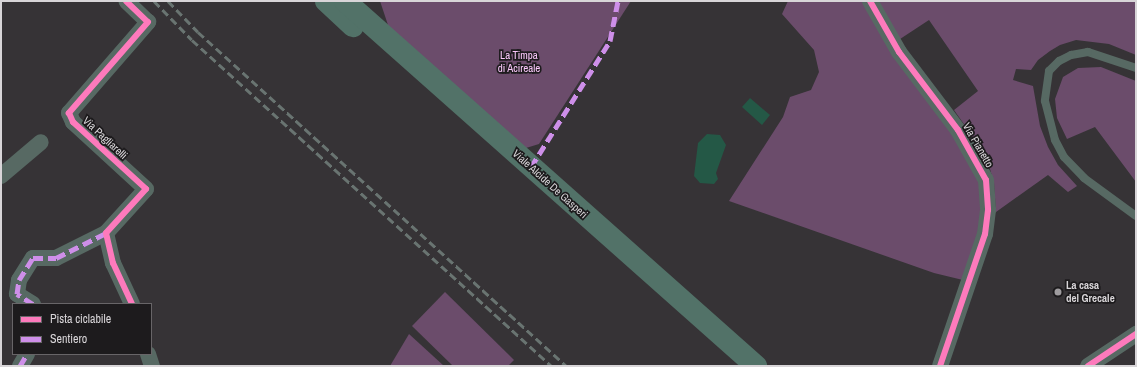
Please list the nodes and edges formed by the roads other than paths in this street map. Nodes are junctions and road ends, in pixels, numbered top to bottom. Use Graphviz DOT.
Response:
graph roads {
  1 [pos="126,1"];
  2 [pos="326,1"];
  3 [pos="345,1"];
  4 [pos="870,1"];
  5 [pos="1136,68"];
  6 [pos="41,142"];
  7 [pos="1,176"];
  8 [pos="1136,216"];
  9 [pos="106,233"];
  10 [pos="31,303"];
  11 [pos="132,303"];
  12 [pos="1136,334"];
  13 [pos="26,355"];
  14 [pos="148,355"];
  15 [pos="20,366"];
  16 [pos="152,366"];
  17 [pos="735,366"];
  18 [pos="756,366"];
  19 [pos="940,366"];
  20 [pos="1088,366"];
  1 -- 9 [label="street, Via Pagliarelli"];
  2 -- 17 [label="main road, Viale Alcide De Gasperi"];
  3 -- 18 [label="main road, Viale Alcide De Gasperi"];
  4 -- 19 [label="street, Via Pianetto"];
  5 -- 8 [label="lane"];
  6 -- 7 [label="street"];
  9 -- 10 [label="street"];
  9 -- 11 [label="street"];
  12 -- 20 [label="street"];
  13 -- 15 [label="street"];
  14 -- 16 [label="street"];
}
